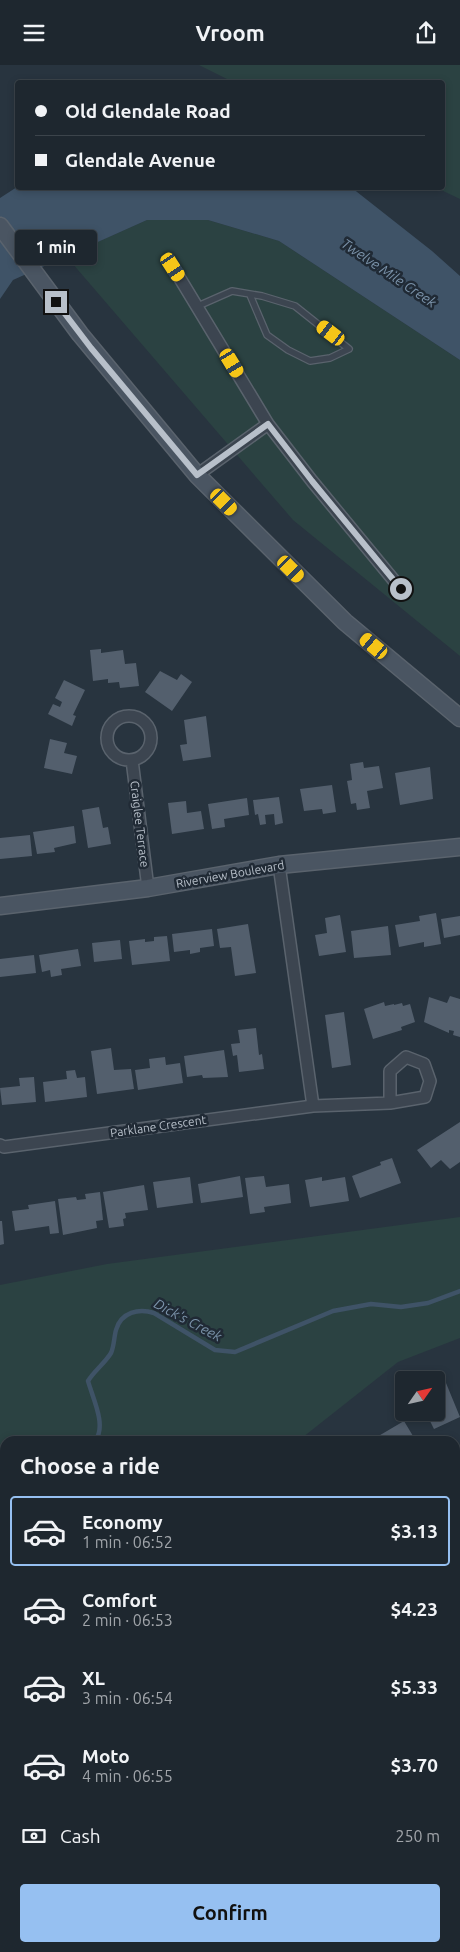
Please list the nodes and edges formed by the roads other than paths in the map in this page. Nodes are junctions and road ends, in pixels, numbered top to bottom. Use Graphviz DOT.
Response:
graph roads {
  1 [pos="0,226"];
  2 [pos="173,267"];
  3 [pos="250,295"];
  4 [pos="198,306"];
  5 [pos="268,424"];
  6 [pos="197,475"];
  7 [pos="401,589"];
  8 [pos="460,718"];
  9 [pos="132,760"];
  10 [pos="460,847"];
  11 [pos="279,865"];
  12 [pos="148,888"];
  13 [pos="0,906"];
  14 [pos="390,1103"];
  15 [pos="313,1106"];
  16 [pos="1,1147"];
  1 -- 6 [label="main road"];
  2 -- 4 [label="street"];
  3 -- 3 [label="lane"];
  3 -- 4 [label="lane"];
  4 -- 5 [label="street"];
  5 -- 6 [label="street"];
  5 -- 7 [label="street"];
  6 -- 8 [label="main road"];
  9 -- 12 [label="street, Craiglee Terrace"];
  10 -- 11 [label="main road, Riverview Boulevard"];
  11 -- 12 [label="main road, Riverview Boulevard"];
  11 -- 15 [label="street"];
  12 -- 13 [label="main road, Riverview Boulevard"];
  14 -- 14 [label="street, Parklane Crescent"];
  14 -- 15 [label="street, Parklane Crescent"];
  15 -- 16 [label="street, Parklane Crescent"];
}
